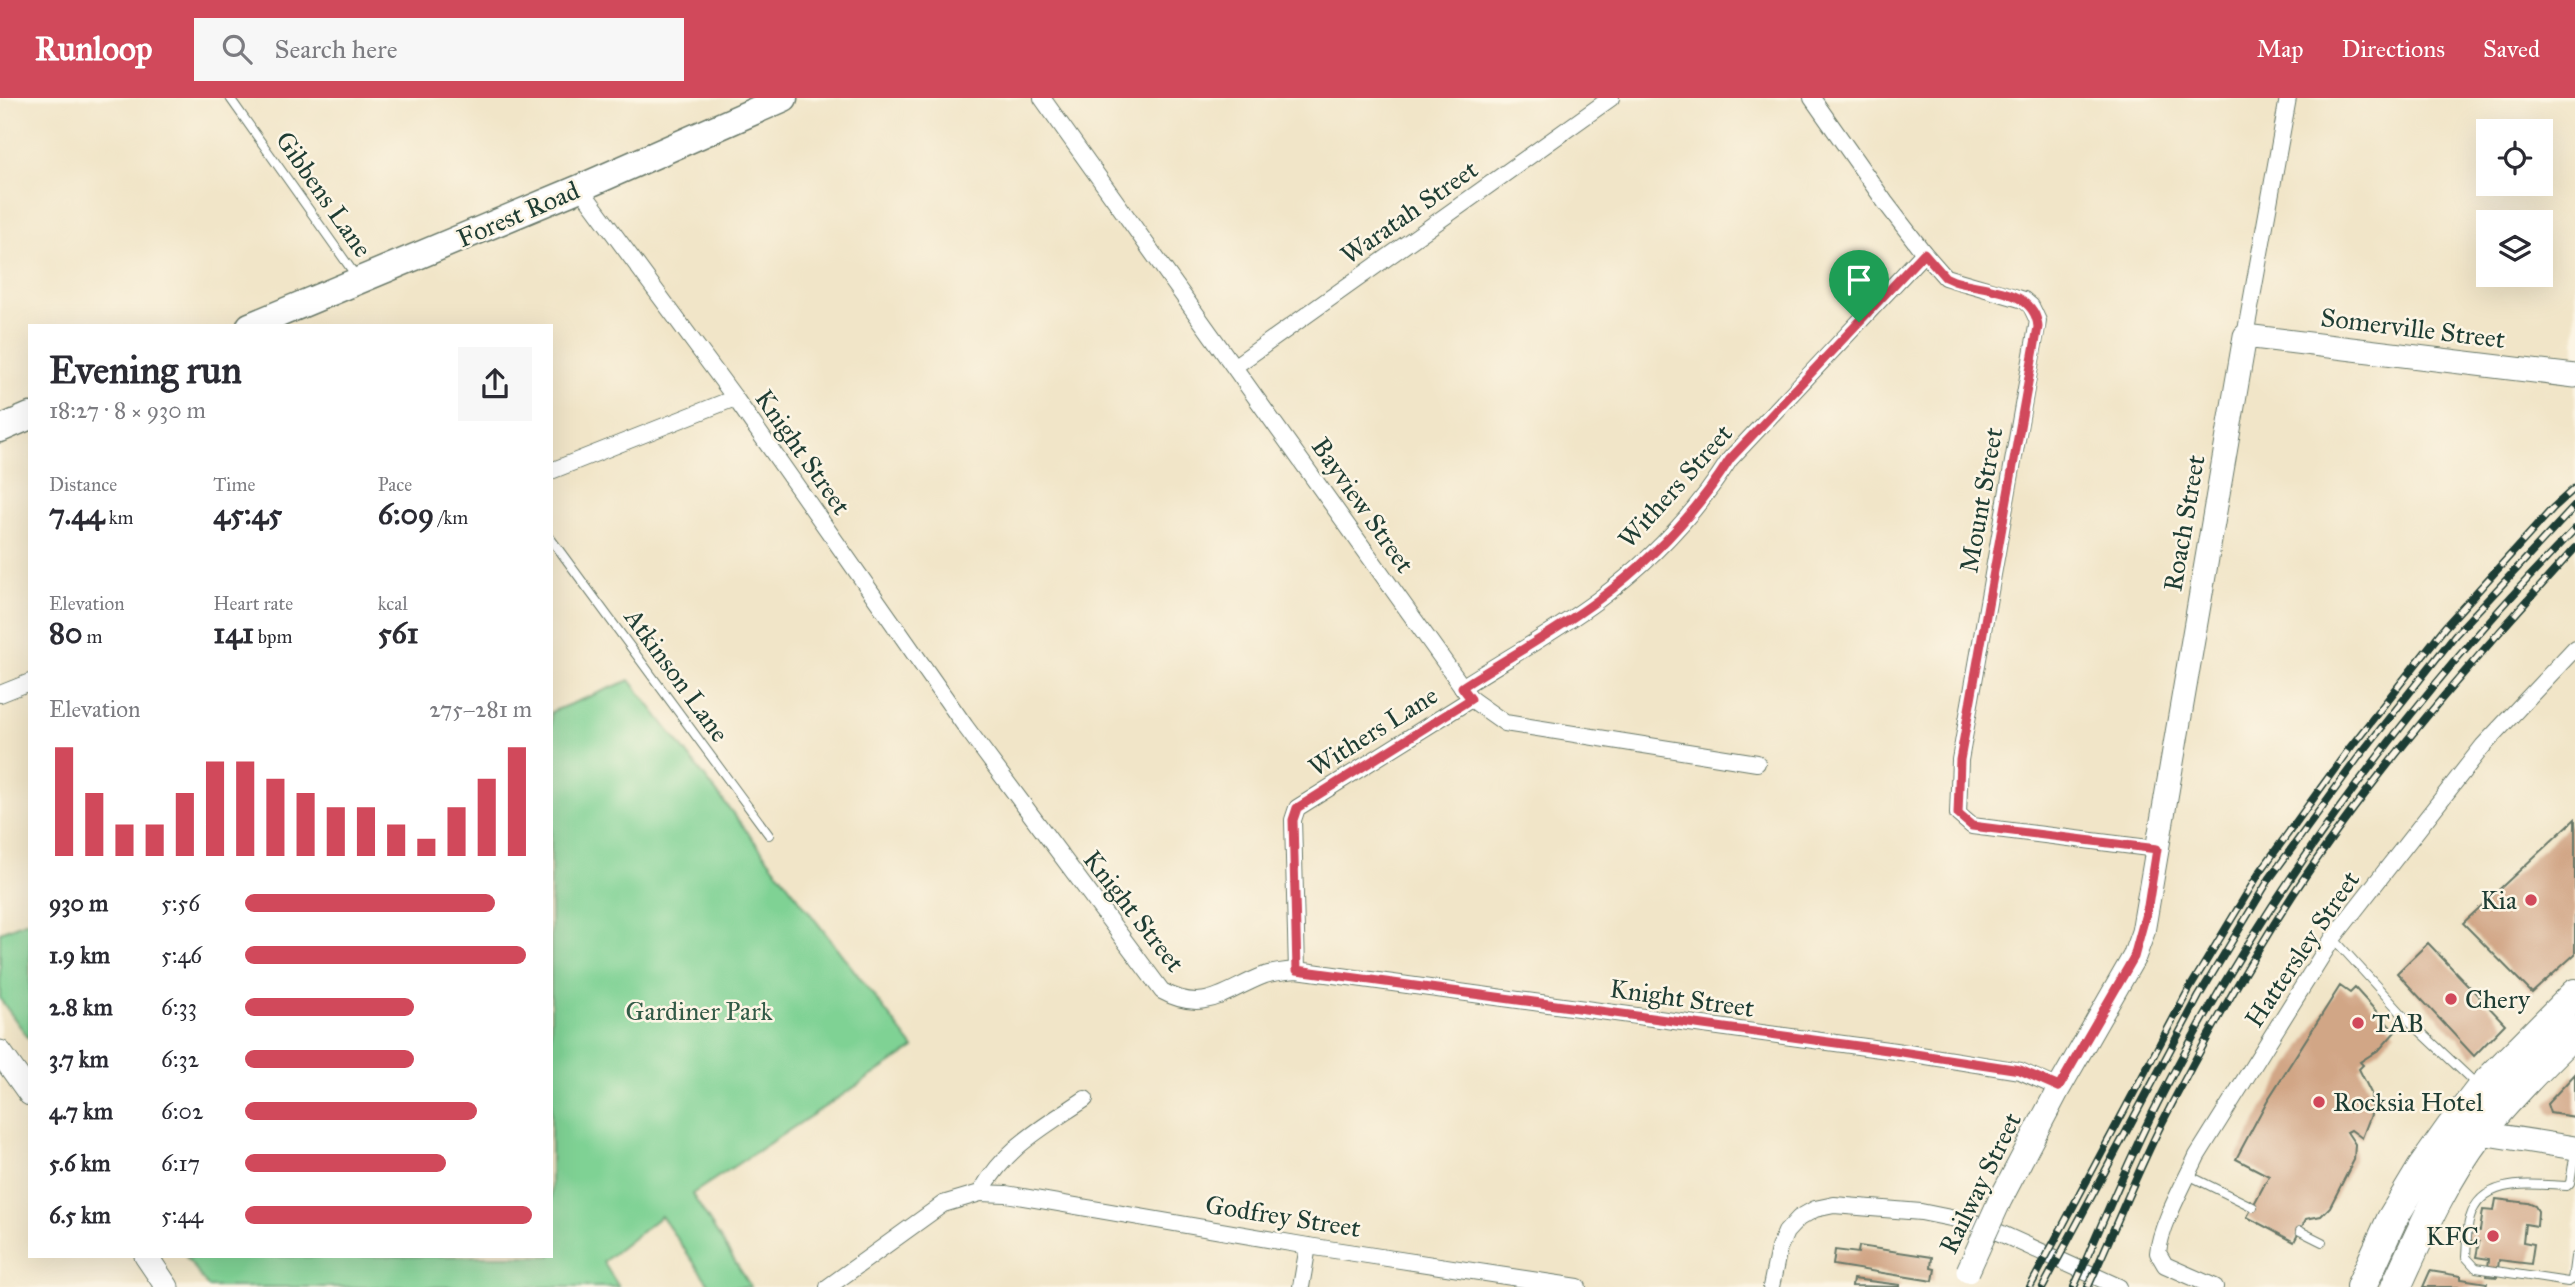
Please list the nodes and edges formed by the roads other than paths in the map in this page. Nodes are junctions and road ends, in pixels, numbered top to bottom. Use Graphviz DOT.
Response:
graph roads {
  1 [pos="230,98"];
  2 [pos="784,98"];
  3 [pos="1042,98"];
  4 [pos="1611,98"];
  5 [pos="1812,98"];
  6 [pos="2288,98"];
  7 [pos="580,188"];
  8 [pos="1924,253"];
  9 [pos="359,280"];
  10 [pos="255,324"];
  11 [pos="2245,336"];
  12 [pos="1235,366"];
  13 [pos="2575,376"];
  14 [pos="735,398"];
  15 [pos="28,417"];
  16 [pos="0,429"];
  17 [pos="553,470"];
  18 [pos="553,542"];
  19 [pos="2575,649"];
  20 [pos="28,683"];
  21 [pos="1466,693"];
  22 [pos="0,694"];
  23 [pos="1757,763"];
  24 [pos="769,835"];
  25 [pos="2157,849"];
  26 [pos="2333,938"];
  27 [pos="2134,957"];
  28 [pos="1297,970"];
  29 [pos="2575,994"];
  30 [pos="2575,1031"];
  31 [pos="0,1052"];
  32 [pos="2059,1087"];
  33 [pos="2481,1088"];
  34 [pos="28,1091"];
  35 [pos="1085,1099"];
  36 [pos="2451,1128"];
  37 [pos="2480,1133"];
  38 [pos="2575,1150"];
  39 [pos="2188,1175"];
  40 [pos="979,1193"];
  41 [pos="2253,1207"];
  42 [pos="2300,1231"];
  43 [pos="2322,1242"];
  44 [pos="1308,1246"];
  45 [pos="2575,1257"];
  46 [pos="147,1258"];
  47 [pos="1964,1279"];
  48 [pos="167,1287"];
  49 [pos="828,1287"];
  50 [pos="1301,1287"];
  51 [pos="1578,1287"];
  52 [pos="1771,1287"];
  53 [pos="2119,1287"];
  54 [pos="2215,1287"];
  55 [pos="2361,1287"];
  56 [pos="2396,1287"];
  1 -- 9 [label="lane, Gibbens Lane"];
  2 -- 7 [label="main road, Forest Road"];
  3 -- 12 [label="street, Bayview Street"];
  4 -- 12 [label="street, Waratah Street"];
  5 -- 8 [label="street, Mount Street"];
  6 -- 11 [label="street, Roach Street"];
  7 -- 9 [label="main road, Forest Road"];
  7 -- 14 [label="street, Knight Street"];
  8 -- 21 [label="street, Withers Street"];
  8 -- 25 [label="street, Mount Street"];
  9 -- 10 [label="main road, Forest Road"];
  11 -- 13 [label="street, Somerville Street"];
  11 -- 25 [label="street, Roach Street"];
  12 -- 21 [label="street, Bayview Street"];
  14 -- 17 [label="street"];
  14 -- 28 [label="street, Knight Street"];
  15 -- 16 [label="main road"];
  18 -- 24 [label="lane, Atkinson Lane"];
  19 -- 26 [label="street, Hattersley Street"];
  20 -- 22 [label="street"];
  21 -- 23 [label="street, Bayview Street"];
  21 -- 28 [label="street, Withers Lane"];
  25 -- 27 [label="street, Roach Street"];
  26 -- 33 [label="lane"];
  26 -- 39 [label="street, Hattersley Street"];
  27 -- 32 [label="street, Railway Street"];
  28 -- 32 [label="street, Knight Street"];
  29 -- 33 [label="highway"];
  30 -- 37 [label="highway"];
  31 -- 34 [label="street"];
  32 -- 47 [label="street, Railway Street, bridge"];
  33 -- 36 [label="highway"];
  35 -- 40 [label="street"];
  36 -- 37 [label="street"];
  36 -- 55 [label="highway"];
  37 -- 38 [label="street"];
  37 -- 56 [label="highway"];
  38 -- 45 [label="lane"];
  39 -- 41 [label="lane"];
  39 -- 54 [label="street, Hattersley Street"];
  40 -- 44 [label="street, Godfrey Street"];
  40 -- 49 [label="street"];
  42 -- 43 [label="lane"];
  44 -- 50 [label="street"];
  44 -- 51 [label="street, Godfrey Street"];
  46 -- 48 [label="street"];
  52 -- 53 [label="street"];
}
